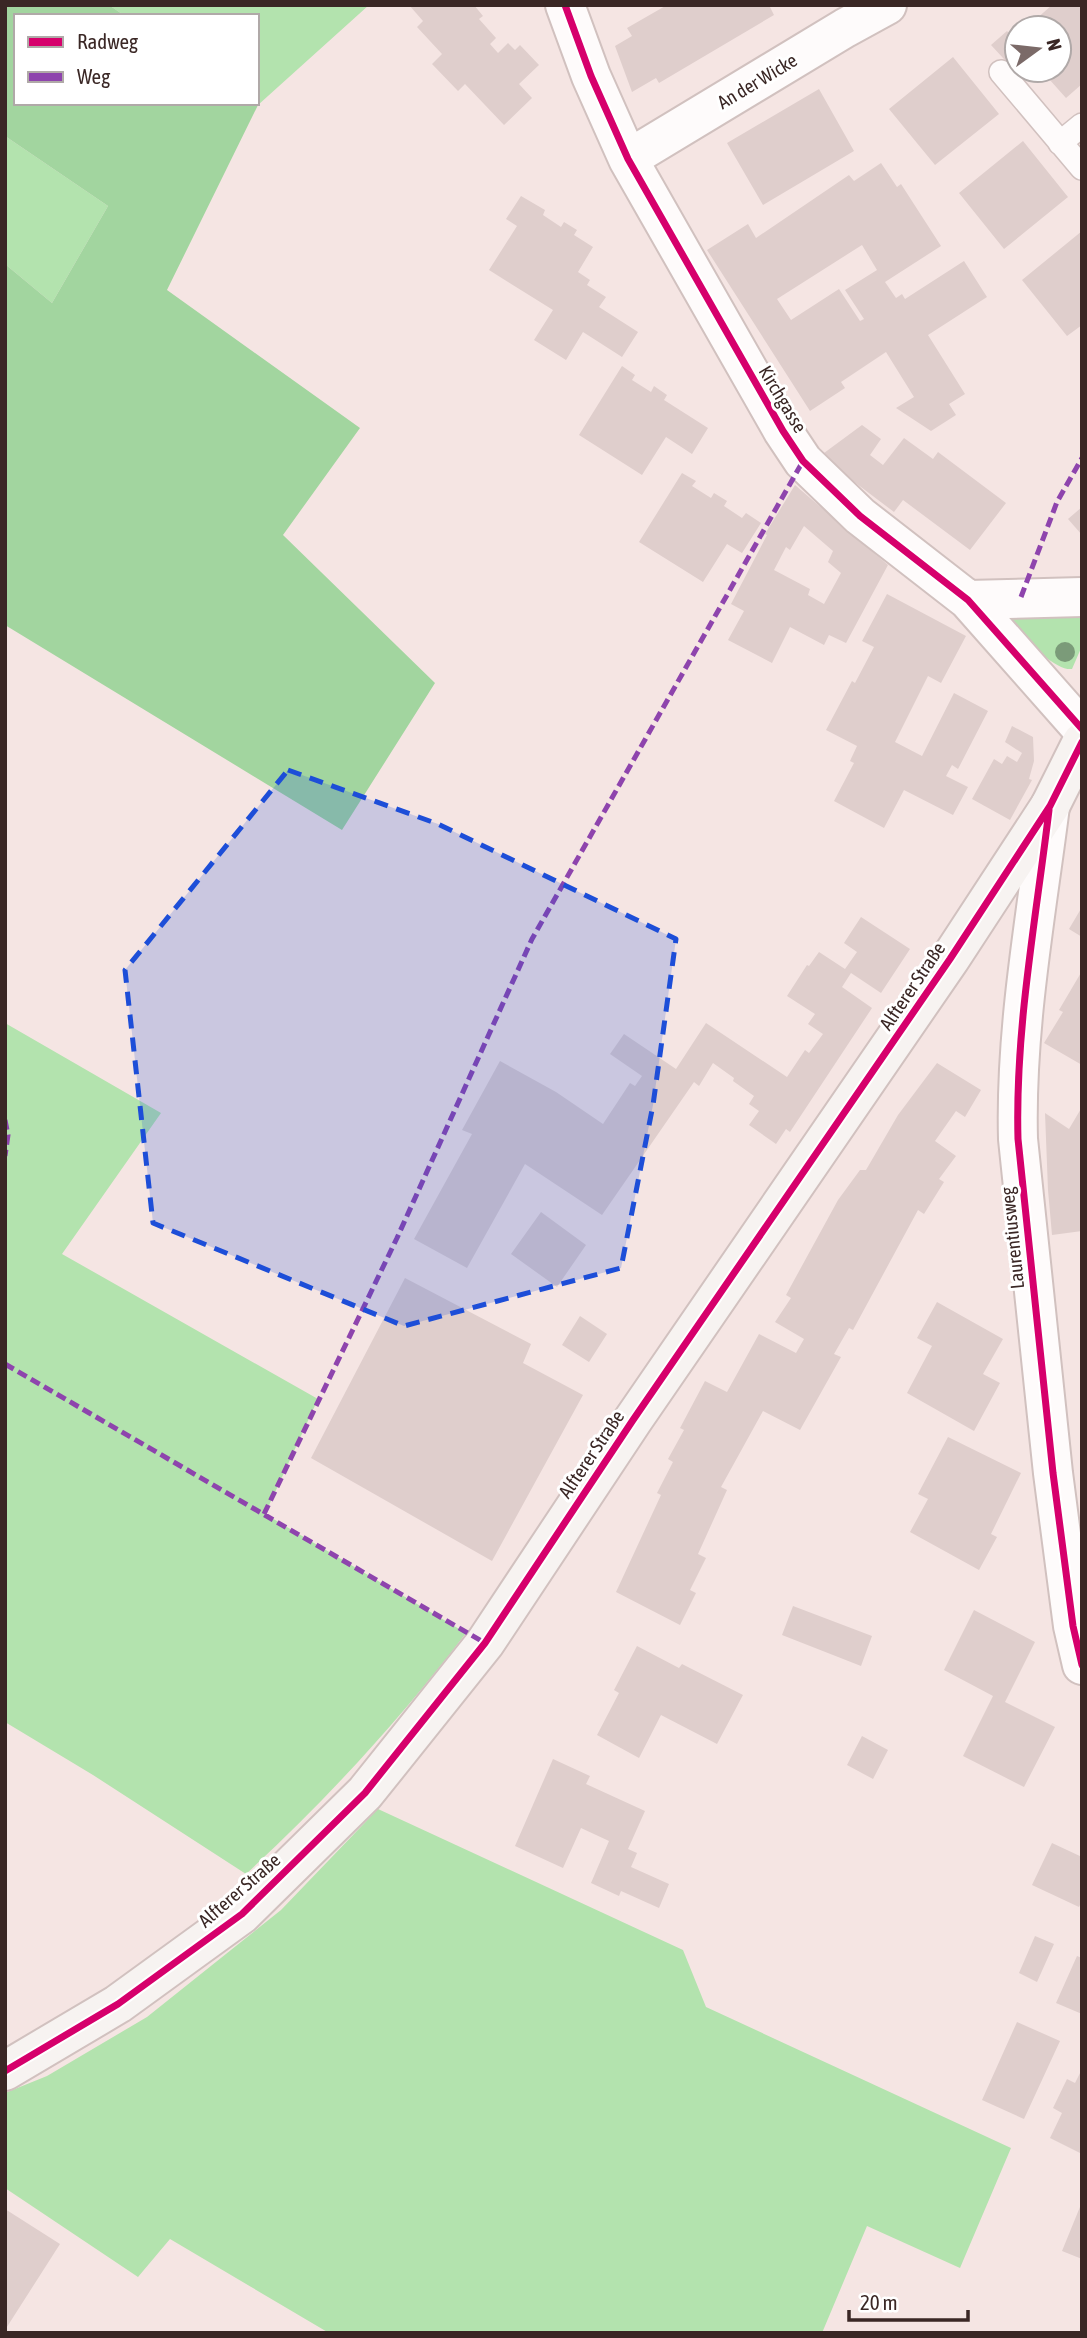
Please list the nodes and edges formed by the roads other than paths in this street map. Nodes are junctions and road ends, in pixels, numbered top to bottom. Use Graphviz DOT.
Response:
graph roads {
  1 [pos="565,5"];
  2 [pos="887,5"];
  3 [pos="1001,72"];
  4 [pos="1082,125"];
  5 [pos="1060,143"];
  6 [pos="628,159"];
  7 [pos="1082,168"];
  8 [pos="1082,597"];
  9 [pos="968,600"];
  10 [pos="1082,729"];
  11 [pos="1082,743"];
  12 [pos="1049,806"];
  13 [pos="1082,1665"];
  14 [pos="5,2071"];
  1 -- 6 [label="street, Kirchgasse"];
  2 -- 6 [label="street, An der Wicke"];
  3 -- 5 [label="lane"];
  4 -- 5 [label="lane"];
  5 -- 7 [label="lane"];
  6 -- 9 [label="street, Kirchgasse"];
  8 -- 9 [label="street"];
  9 -- 10 [label="street, Kirchgasse"];
  11 -- 12 [label="street, Alfterer Straße"];
  12 -- 13 [label="street, Laurentiusweg"];
  12 -- 14 [label="street, Alfterer Straße"];
}
